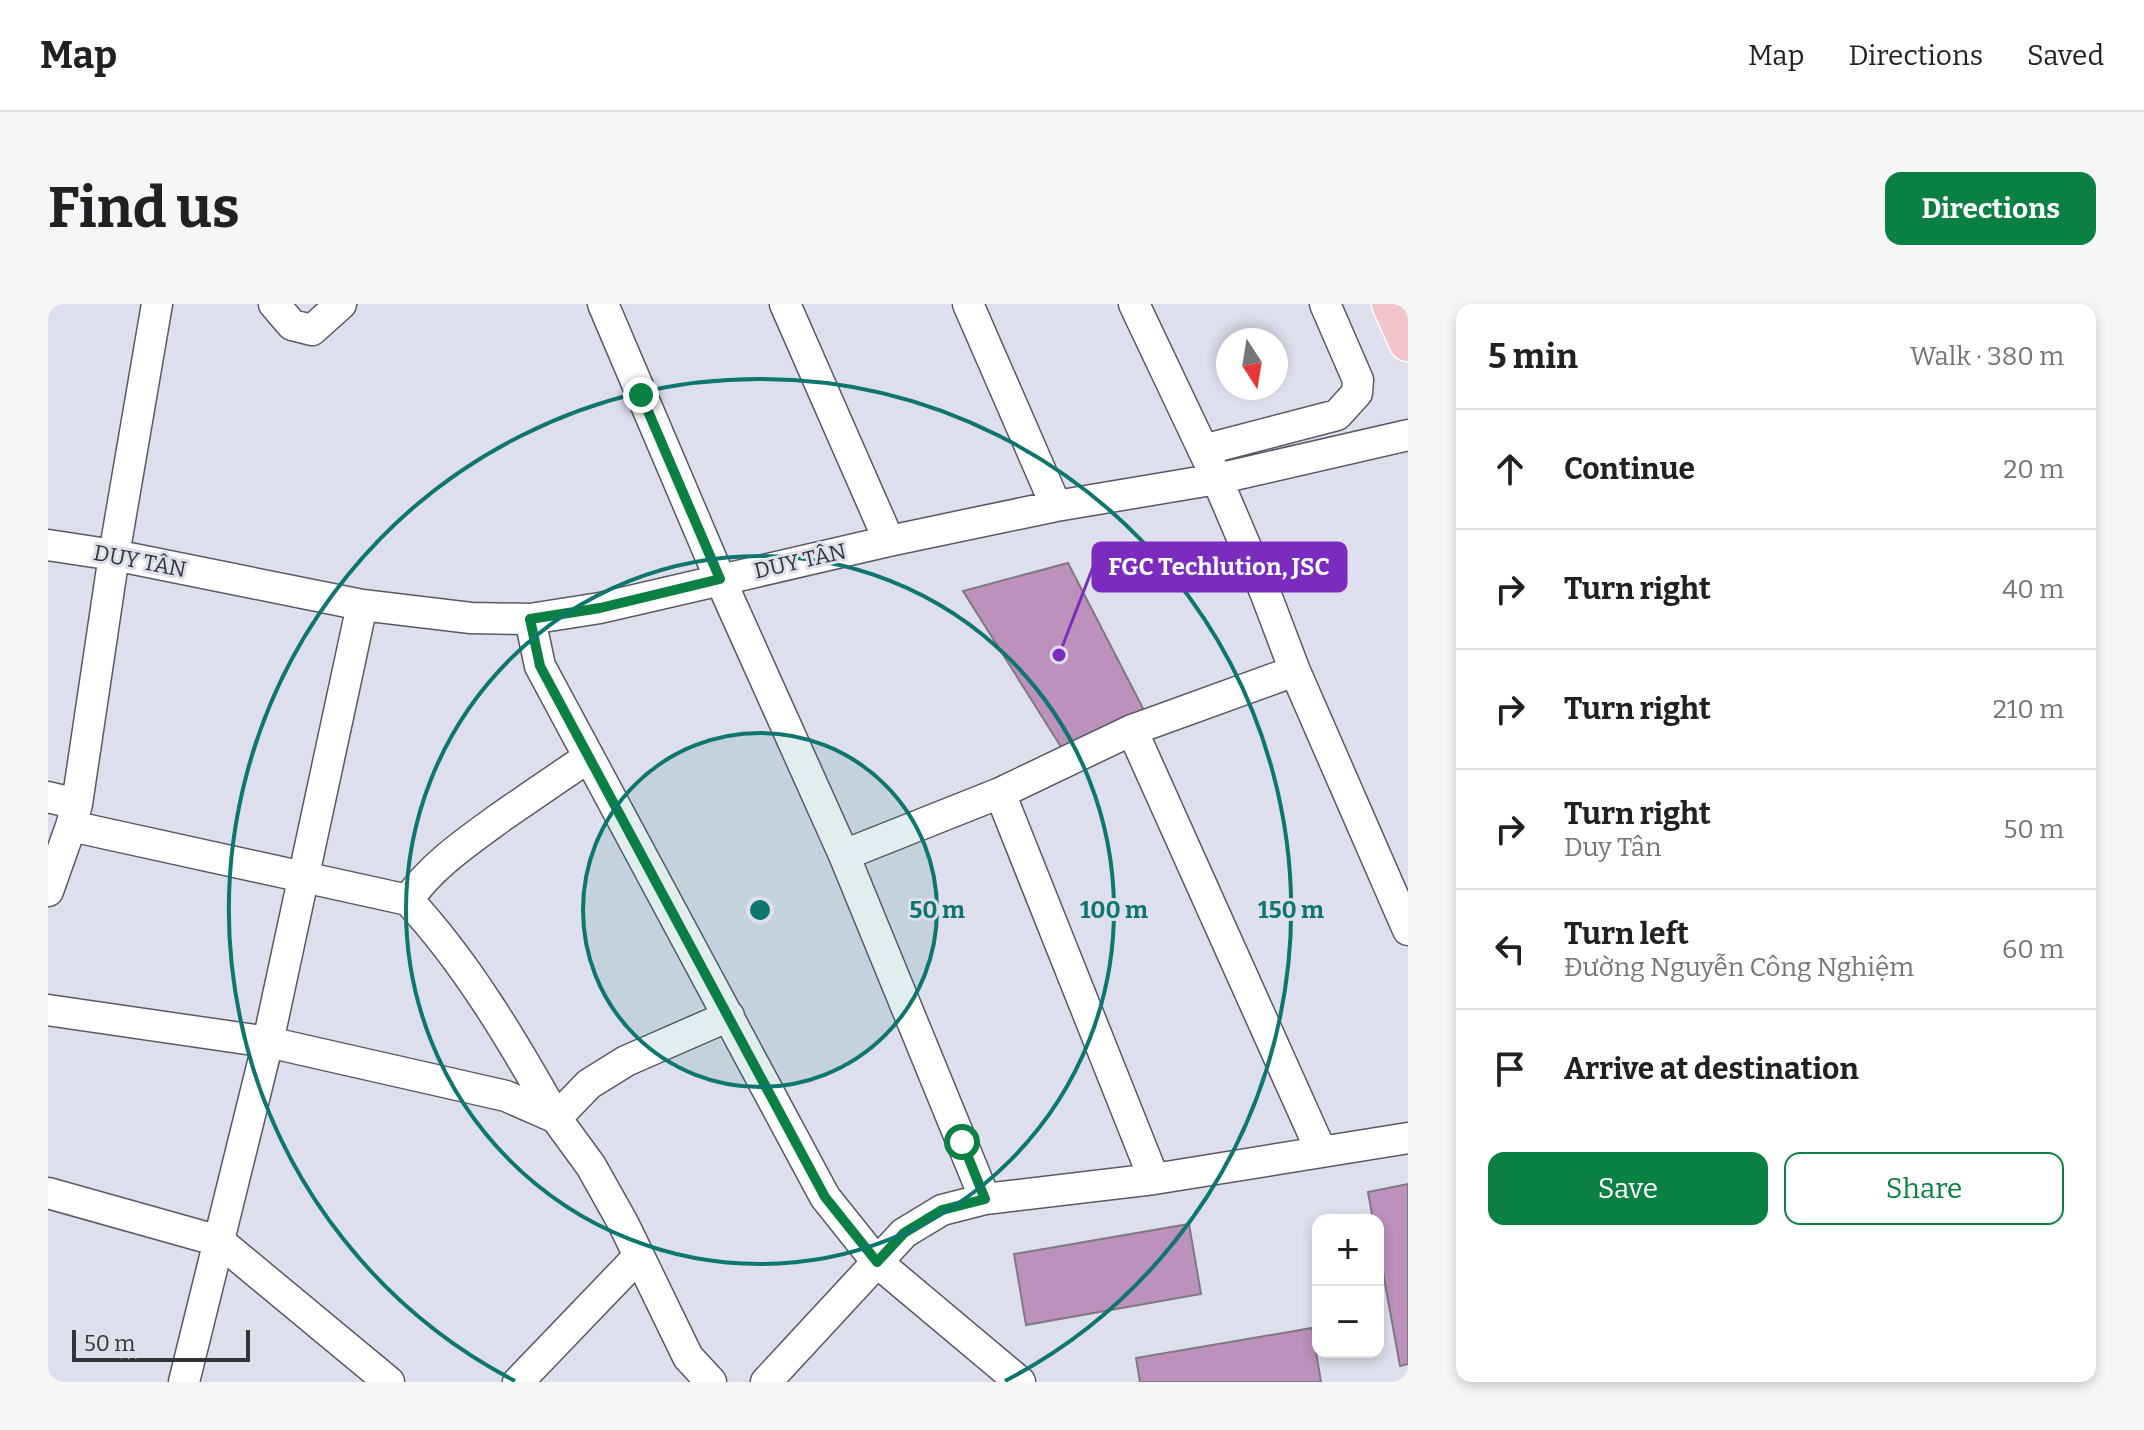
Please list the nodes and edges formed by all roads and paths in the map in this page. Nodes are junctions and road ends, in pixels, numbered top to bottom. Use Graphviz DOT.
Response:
graph roads {
  1 [pos="157,304"];
  2 [pos="274,304"];
  3 [pos="341,304"];
  4 [pos="603,304"];
  5 [pos="785,304"];
  6 [pos="968,304"];
  7 [pos="1134,304"];
  8 [pos="1325,304"];
  9 [pos="1391,304"];
  10 [pos="1408,342"];
  11 [pos="1408,435"];
  12 [pos="1203,450"];
  13 [pos="1217,479"];
  14 [pos="1056,506"];
  15 [pos="889,541"];
  16 [pos="48,545"];
  17 [pos="114,555"];
  18 [pos="720,579"];
  19 [pos="362,605"];
  20 [pos="530,619"];
  21 [pos="1295,671"];
  22 [pos="1132,730"];
  23 [pos="589,757"];
  24 [pos="1000,793"];
  25 [pos="65,809"];
  26 [pos="844,855"];
  27 [pos="303,877"];
  28 [pos="48,891"];
  29 [pos="408,900"];
  30 [pos="1408,930"];
  31 [pos="48,1010"];
  32 [pos="729,1016"];
  33 [pos="268,1042"];
  34 [pos="556,1118"];
  35 [pos="1408,1138"];
  36 [pos="1321,1151"];
  37 [pos="1154,1179"];
  38 [pos="48,1193"];
  39 [pos="985,1199"];
  40 [pos="219,1241"];
  41 [pos="639,1256"];
  42 [pos="877,1262"];
  43 [pos="184,1382"];
  44 [pos="389,1382"];
  45 [pos="518,1382"];
  46 [pos="711,1382"];
  47 [pos="766,1382"];
  48 [pos="1020,1382"];
  1 -- 17 [label="street"];
  2 -- 3 [label="street"];
  4 -- 18 [label="street"];
  5 -- 15 [label="street"];
  6 -- 14 [label="street"];
  7 -- 12 [label="street"];
  8 -- 12 [label="street"];
  9 -- 10 [label="main road"];
  11 -- 13 [label="street, DUY TÂN"];
  12 -- 13 [label="street"];
  13 -- 14 [label="street, DUY TÂN"];
  13 -- 21 [label="street"];
  14 -- 15 [label="street, DUY TÂN"];
  15 -- 18 [label="street, DUY TÂN"];
  16 -- 17 [label="street, DUY TÂN"];
  17 -- 19 [label="street, DUY TÂN"];
  17 -- 25 [label="street"];
  18 -- 20 [label="street, DUY TÂN"];
  18 -- 26 [label="street"];
  19 -- 20 [label="street, DUY TÂN"];
  19 -- 27 [label="street"];
  20 -- 23 [label="street"];
  21 -- 22 [label="street"];
  21 -- 30 [label="street"];
  22 -- 24 [label="street"];
  22 -- 36 [label="street"];
  23 -- 29 [label="street"];
  23 -- 32 [label="street"];
  24 -- 26 [label="street"];
  24 -- 37 [label="street"];
  25 -- 27 [label="street"];
  25 -- 28 [label="street"];
  26 -- 39 [label="street"];
  27 -- 29 [label="street"];
  27 -- 33 [label="street"];
  29 -- 34 [label="street"];
  31 -- 33 [label="street"];
  32 -- 34 [label="street"];
  32 -- 42 [label="street"];
  33 -- 34 [label="street"];
  33 -- 40 [label="street"];
  34 -- 41 [label="street"];
  35 -- 36 [label="street"];
  36 -- 37 [label="street"];
  37 -- 39 [label="street"];
  38 -- 40 [label="street"];
  39 -- 42 [label="street"];
  40 -- 43 [label="street"];
  40 -- 44 [label="street"];
  41 -- 45 [label="street"];
  41 -- 46 [label="street"];
  42 -- 47 [label="street"];
  42 -- 48 [label="street"];
}
